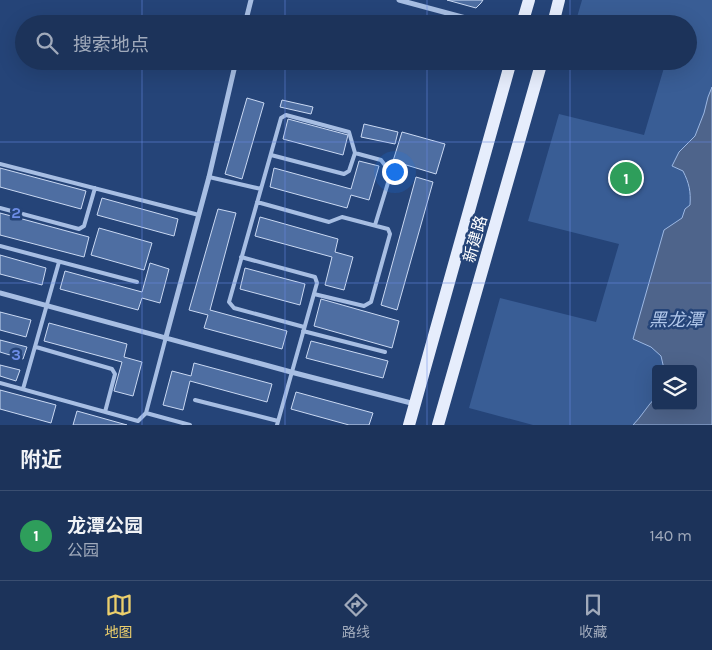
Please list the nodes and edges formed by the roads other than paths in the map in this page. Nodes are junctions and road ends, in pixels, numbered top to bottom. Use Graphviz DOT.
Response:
graph roads {
  1 [pos="252,0"];
  2 [pos="399,0"];
  3 [pos="529,0"];
  4 [pos="559,0"];
  5 [pos="248,15"];
  6 [pos="455,15"];
  7 [pos="525,15"];
  8 [pos="555,15"];
  9 [pos="234,70"];
  10 [pos="508,70"];
  11 [pos="539,70"];
  12 [pos="355,153"];
  13 [pos="270,155"];
  14 [pos="0,164"];
  15 [pos="209,177"];
  16 [pos="95,188"];
  17 [pos="261,189"];
  18 [pos="257,202"];
  19 [pos="0,208"];
  20 [pos="199,215"];
  21 [pos="375,225"];
  22 [pos="0,246"];
  23 [pos="241,257"];
  24 [pos="59,262"];
  25 [pos="137,282"];
  26 [pos="0,293"];
  27 [pos="314,294"];
  28 [pos="48,306"];
  29 [pos="304,329"];
  30 [pos="166,337"];
  31 [pos="36,347"];
  32 [pos="386,352"];
  33 [pos="291,372"];
  34 [pos="0,383"];
  35 [pos="23,389"];
  36 [pos="195,400"];
  37 [pos="415,404"];
  38 [pos="105,412"];
  39 [pos="146,413"];
  40 [pos="277,423"];
  41 [pos="190,425"];
  42 [pos="409,425"];
  43 [pos="438,425"];
  1 -- 5 [label="street"];
  2 -- 6 [label="street"];
  3 -- 7 [label="main road"];
  4 -- 8 [label="main road"];
  9 -- 15 [label="street"];
  10 -- 37 [label="main road, 新建路"];
  11 -- 43 [label="main road, 新建路"];
  12 -- 13 [label="lane"];
  12 -- 13 [label="lane"];
  12 -- 21 [label="lane"];
  13 -- 17 [label="lane"];
  14 -- 16 [label="lane"];
  15 -- 17 [label="lane"];
  15 -- 20 [label="street"];
  16 -- 19 [label="lane"];
  16 -- 20 [label="lane"];
  17 -- 18 [label="lane"];
  18 -- 21 [label="lane"];
  18 -- 23 [label="lane"];
  20 -- 30 [label="street"];
  21 -- 27 [label="lane"];
  22 -- 24 [label="lane"];
  23 -- 27 [label="lane"];
  23 -- 29 [label="lane"];
  24 -- 25 [label="lane"];
  24 -- 28 [label="lane"];
  26 -- 28 [label="street"];
  27 -- 29 [label="lane"];
  28 -- 30 [label="street"];
  28 -- 31 [label="lane"];
  29 -- 32 [label="lane"];
  29 -- 33 [label="lane"];
  30 -- 33 [label="street"];
  30 -- 39 [label="lane"];
  31 -- 35 [label="lane"];
  31 -- 38 [label="lane"];
  33 -- 37 [label="street"];
  33 -- 40 [label="lane"];
  34 -- 35 [label="lane"];
  35 -- 38 [label="lane"];
  36 -- 40 [label="lane"];
  37 -- 42 [label="main road, 新建路"];
  38 -- 39 [label="lane"];
  39 -- 41 [label="lane"];
}
